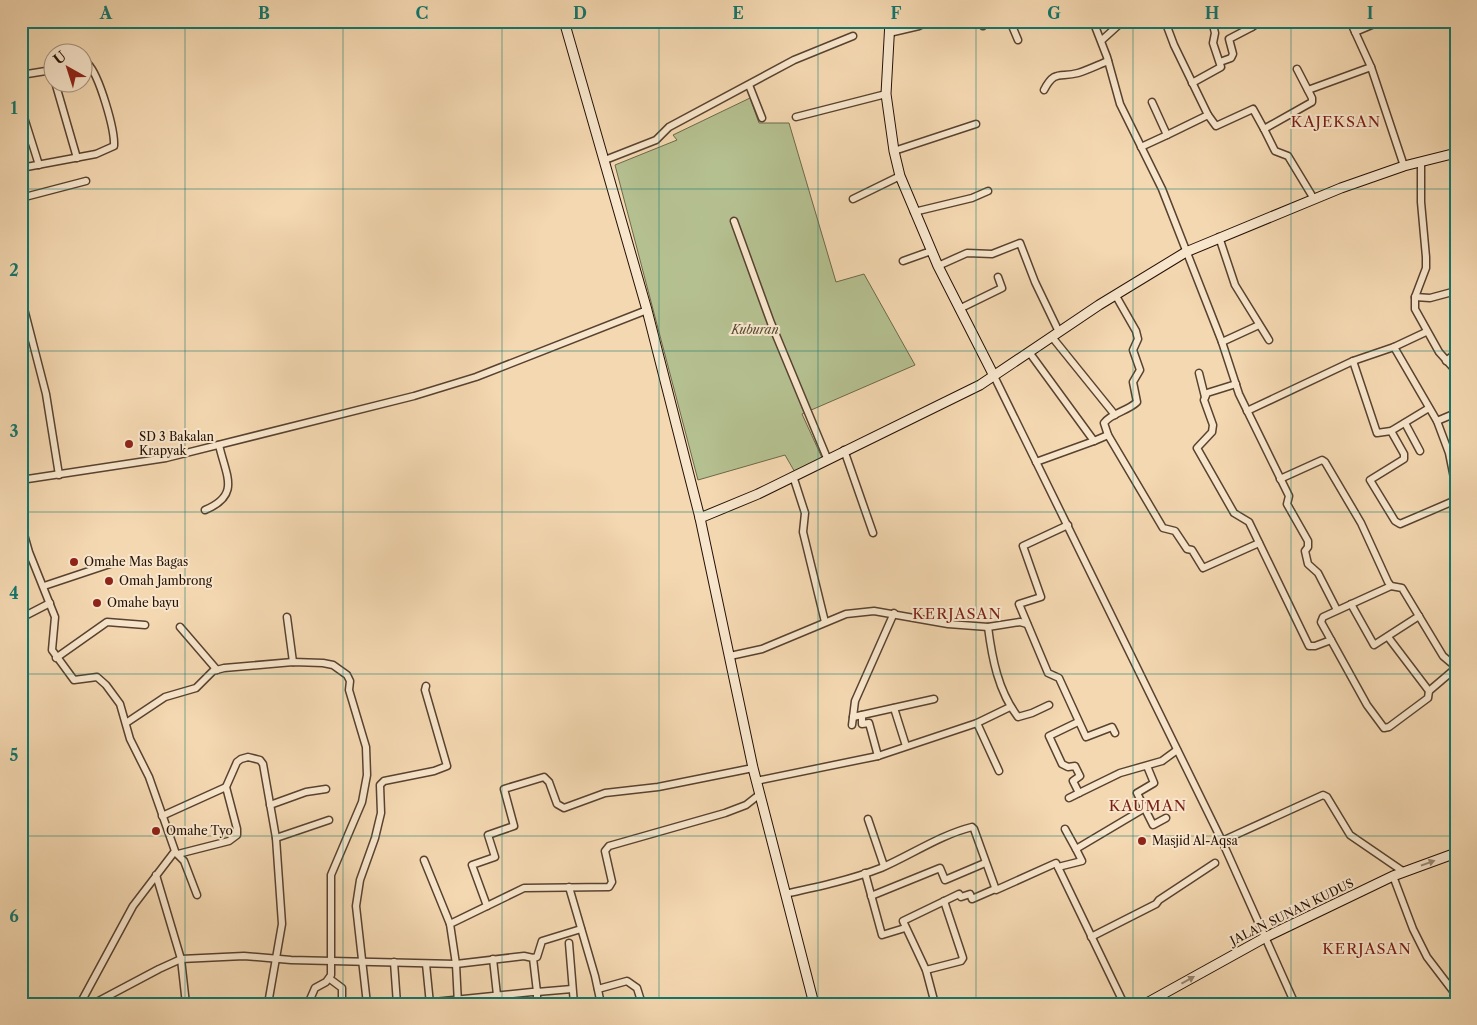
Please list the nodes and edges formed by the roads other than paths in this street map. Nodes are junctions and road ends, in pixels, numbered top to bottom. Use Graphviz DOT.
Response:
graph roads {
  1 [pos="564,21"];
  2 [pos="890,21"];
  3 [pos="930,21"];
  4 [pos="1010,21"];
  5 [pos="1093,21"];
  6 [pos="1123,21"];
  7 [pos="1166,21"];
  8 [pos="1212,21"];
  9 [pos="1262,21"];
  10 [pos="1350,21"];
  11 [pos="1380,21"];
  12 [pos="1252,24"];
  13 [pos="1355,32"];
  14 [pos="889,33"];
  15 [pos="853,36"];
  16 [pos="1018,40"];
  17 [pos="1102,40"];
  18 [pos="1108,61"];
  19 [pos="1220,62"];
  20 [pos="1371,67"];
  21 [pos="92,69"];
  22 [pos="1298,69"];
  23 [pos="42,73"];
  24 [pos="21,75"];
  25 [pos="1192,83"];
  26 [pos="749,85"];
  27 [pos="1044,90"];
  28 [pos="1308,90"];
  29 [pos="57,92"];
  30 [pos="886,94"];
  31 [pos="1152,102"];
  32 [pos="21,108"];
  33 [pos="1208,116"];
  34 [pos="796,117"];
  35 [pos="762,118"];
  36 [pos="976,124"];
  37 [pos="1264,129"];
  38 [pos="1168,135"];
  39 [pos="1140,147"];
  40 [pos="894,151"];
  41 [pos="1456,153"];
  42 [pos="77,158"];
  43 [pos="605,160"];
  44 [pos="1420,162"];
  45 [pos="39,165"];
  46 [pos="1404,166"];
  47 [pos="21,168"];
  48 [pos="900,176"];
  49 [pos="86,181"];
  50 [pos="988,190"];
  51 [pos="21,198"];
  52 [pos="853,199"];
  53 [pos="1314,199"];
  54 [pos="914,212"];
  55 [pos="734,221"];
  56 [pos="1219,237"];
  57 [pos="931,251"];
  58 [pos="1186,252"];
  59 [pos="902,261"];
  60 [pos="938,266"];
  61 [pos="998,277"];
  62 [pos="1456,291"];
  63 [pos="1116,296"];
  64 [pos="21,297"];
  65 [pos="1415,298"];
  66 [pos="959,309"];
  67 [pos="647,310"];
  68 [pos="1259,326"];
  69 [pos="1426,332"];
  70 [pos="1056,334"];
  71 [pos="1269,340"];
  72 [pos="1222,342"];
  73 [pos="1394,347"];
  74 [pos="1029,352"];
  75 [pos="1456,353"];
  76 [pos="1353,361"];
  77 [pos="1446,361"];
  78 [pos="1456,371"];
  79 [pos="1199,373"];
  80 [pos="994,376"];
  81 [pos="1236,384"];
  82 [pos="1205,397"];
  83 [pos="1429,408"];
  84 [pos="1248,411"];
  85 [pos="1456,414"];
  86 [pos="1115,415"];
  87 [pos="1437,421"];
  88 [pos="1405,423"];
  89 [pos="1391,431"];
  90 [pos="1108,435"];
  91 [pos="1094,441"];
  92 [pos="219,445"];
  93 [pos="844,450"];
  94 [pos="1420,451"];
  95 [pos="827,458"];
  96 [pos="1036,462"];
  97 [pos="59,475"];
  98 [pos="793,476"];
  99 [pos="1280,479"];
  100 [pos="21,480"];
  101 [pos="1456,488"];
  102 [pos="1456,500"];
  103 [pos="205,510"];
  104 [pos="700,518"];
  105 [pos="21,524"];
  106 [pos="1068,526"];
  107 [pos="873,533"];
  108 [pos="1259,543"];
  109 [pos="110,564"];
  110 [pos="44,586"];
  111 [pos="1390,586"];
  112 [pos="50,603"];
  113 [pos="1351,604"];
  114 [pos="1337,610"];
  115 [pos="894,613"];
  116 [pos="1420,616"];
  117 [pos="288,617"];
  118 [pos="21,618"];
  119 [pos="824,622"];
  120 [pos="1027,624"];
  121 [pos="145,625"];
  122 [pos="180,627"];
  123 [pos="988,627"];
  124 [pos="1388,637"];
  125 [pos="1331,640"];
  126 [pos="730,656"];
  127 [pos="56,658"];
  128 [pos="293,662"];
  129 [pos="1456,667"];
  130 [pos="217,670"];
  131 [pos="426,686"];
  132 [pos="1429,691"];
  133 [pos="934,700"];
  134 [pos="1049,704"];
  135 [pos="1010,707"];
  136 [pos="894,708"];
  137 [pos="862,715"];
  138 [pos="853,717"];
  139 [pos="1078,722"];
  140 [pos="126,723"];
  141 [pos="977,723"];
  142 [pos="852,725"];
  143 [pos="1114,733"];
  144 [pos="906,746"];
  145 [pos="1177,750"];
  146 [pos="878,756"];
  147 [pos="1147,766"];
  148 [pos="753,768"];
  149 [pos="999,771"];
  150 [pos="756,781"];
  151 [pos="226,787"];
  152 [pos="326,789"];
  153 [pos="760,794"];
  154 [pos="1079,794"];
  155 [pos="1069,798"];
  156 [pos="270,805"];
  157 [pos="1145,808"];
  158 [pos="162,816"];
  159 [pos="1166,818"];
  160 [pos="868,819"];
  161 [pos="329,820"];
  162 [pos="1065,828"];
  163 [pos="276,838"];
  164 [pos="1222,841"];
  165 [pos="1076,849"];
  166 [pos="177,853"];
  167 [pos="1456,853"];
  168 [pos="424,860"];
  169 [pos="985,863"];
  170 [pos="1215,863"];
  171 [pos="884,866"];
  172 [pos="1058,867"];
  173 [pos="1404,872"];
  174 [pos="866,873"];
  175 [pos="156,875"];
  176 [pos="1394,876"];
  177 [pos="569,887"];
  178 [pos="995,889"];
  179 [pos="785,894"];
  180 [pos="197,895"];
  181 [pos="872,896"];
  182 [pos="944,901"];
  183 [pos="487,906"];
  184 [pos="450,924"];
  185 [pos="906,928"];
  186 [pos="581,929"];
  187 [pos="1091,936"];
  188 [pos="1266,937"];
  189 [pos="569,943"];
  190 [pos="275,958"];
  191 [pos="533,958"];
  192 [pos="493,959"];
  193 [pos="181,960"];
  194 [pos="330,960"];
  195 [pos="362,961"];
  196 [pos="394,962"];
  197 [pos="426,964"];
  198 [pos="456,964"];
  199 [pos="926,970"];
  200 [pos="330,979"];
  201 [pos="572,989"];
  202 [pos="598,989"];
  203 [pos="537,992"];
  204 [pos="1456,996"];
  205 [pos="498,1000"];
  206 [pos="458,1001"];
  207 [pos="430,1002"];
  208 [pos="602,1003"];
  209 [pos="80,1004"];
  210 [pos="93,1004"];
  211 [pos="186,1004"];
  212 [pos="268,1004"];
  213 [pos="308,1004"];
  214 [pos="342,1004"];
  215 [pos="367,1004"];
  216 [pos="397,1004"];
  217 [pos="414,1004"];
  218 [pos="536,1004"];
  219 [pos="574,1004"];
  220 [pos="642,1004"];
  221 [pos="814,1004"];
  222 [pos="934,1004"];
  223 [pos="1124,1004"];
  224 [pos="1145,1004"];
  225 [pos="1295,1004"];
  1 -- 43 [label="main road"];
  2 -- 14 [label="main road"];
  3 -- 14 [label="street"];
  4 -- 16 [label="street"];
  5 -- 17 [label="street"];
  6 -- 17 [label="street"];
  7 -- 25 [label="street"];
  8 -- 19 [label="street"];
  9 -- 12 [label="street"];
  10 -- 13 [label="street"];
  11 -- 13 [label="street"];
  12 -- 19 [label="street"];
  13 -- 20 [label="street"];
  14 -- 30 [label="main road"];
  15 -- 26 [label="street"];
  17 -- 18 [label="street"];
  18 -- 27 [label="street"];
  18 -- 39 [label="street"];
  19 -- 25 [label="street"];
  20 -- 28 [label="street"];
  20 -- 46 [label="street"];
  21 -- 42 [label="street"];
  22 -- 28 [label="street"];
  23 -- 24 [label="street"];
  25 -- 33 [label="street"];
  26 -- 35 [label="street"];
  26 -- 43 [label="street"];
  28 -- 37 [label="street"];
  29 -- 42 [label="street"];
  30 -- 34 [label="street"];
  30 -- 40 [label="main road"];
  31 -- 38 [label="street"];
  32 -- 45 [label="street"];
  33 -- 37 [label="street"];
  33 -- 38 [label="street"];
  36 -- 40 [label="street"];
  37 -- 53 [label="street"];
  38 -- 39 [label="street"];
  39 -- 58 [label="street"];
  40 -- 48 [label="main road"];
  41 -- 44 [label="main road"];
  42 -- 45 [label="street"];
  43 -- 67 [label="main road"];
  44 -- 46 [label="main road"];
  44 -- 65 [label="street"];
  45 -- 47 [label="street"];
  46 -- 53 [label="main road"];
  48 -- 52 [label="street"];
  48 -- 54 [label="main road"];
  49 -- 51 [label="street"];
  50 -- 54 [label="street"];
  53 -- 56 [label="main road"];
  54 -- 57 [label="main road"];
  55 -- 95 [label="street"];
  56 -- 58 [label="main road"];
  56 -- 68 [label="street"];
  57 -- 59 [label="street"];
  57 -- 60 [label="main road"];
  58 -- 63 [label="main road"];
  58 -- 72 [label="street"];
  60 -- 66 [label="main road"];
  60 -- 70 [label="street"];
  61 -- 66 [label="street"];
  62 -- 65 [label="street"];
  63 -- 70 [label="main road"];
  63 -- 86 [label="street"];
  64 -- 97 [label="street"];
  65 -- 69 [label="street"];
  66 -- 80 [label="main road"];
  67 -- 92 [label="street"];
  67 -- 104 [label="main road"];
  68 -- 71 [label="street"];
  68 -- 72 [label="street"];
  69 -- 73 [label="street"];
  69 -- 77 [label="street"];
  70 -- 74 [label="main road"];
  70 -- 86 [label="street"];
  72 -- 81 [label="street"];
  73 -- 76 [label="street"];
  73 -- 83 [label="street"];
  74 -- 80 [label="main road"];
  74 -- 91 [label="street"];
  75 -- 77 [label="street"];
  76 -- 84 [label="street"];
  76 -- 89 [label="street"];
  77 -- 78 [label="street"];
  79 -- 82 [label="street"];
  80 -- 93 [label="main road"];
  80 -- 96 [label="street"];
  81 -- 82 [label="street"];
  81 -- 84 [label="street"];
  82 -- 108 [label="street"];
  83 -- 87 [label="street"];
  83 -- 88 [label="street"];
  84 -- 99 [label="street"];
  85 -- 87 [label="street"];
  86 -- 90 [label="street"];
  87 -- 101 [label="street"];
  88 -- 89 [label="street"];
  88 -- 94 [label="street"];
  89 -- 102 [label="street"];
  90 -- 91 [label="street"];
  90 -- 108 [label="street"];
  91 -- 96 [label="street"];
  92 -- 97 [label="street"];
  92 -- 103 [label="street"];
  93 -- 95 [label="main road"];
  93 -- 107 [label="street"];
  95 -- 98 [label="main road"];
  96 -- 106 [label="street"];
  97 -- 100 [label="street"];
  98 -- 104 [label="main road"];
  98 -- 119 [label="street"];
  99 -- 111 [label="street"];
  99 -- 114 [label="street"];
  104 -- 126 [label="main road"];
  105 -- 110 [label="street"];
  106 -- 120 [label="street"];
  106 -- 145 [label="street"];
  108 -- 125 [label="street"];
  109 -- 110 [label="street"];
  110 -- 112 [label="street"];
  111 -- 113 [label="street"];
  111 -- 116 [label="street"];
  112 -- 118 [label="street"];
  112 -- 127 [label="street"];
  113 -- 114 [label="street"];
  113 -- 124 [label="street"];
  114 -- 125 [label="street"];
  115 -- 119 [label="street"];
  115 -- 123 [label="street"];
  115 -- 138 [label="street"];
  116 -- 124 [label="street"];
  116 -- 129 [label="street"];
  117 -- 128 [label="street"];
  119 -- 126 [label="street"];
  120 -- 123 [label="street"];
  120 -- 139 [label="street"];
  121 -- 127 [label="street"];
  122 -- 130 [label="street"];
  123 -- 135 [label="street"];
  124 -- 132 [label="street"];
  125 -- 132 [label="street"];
  126 -- 148 [label="main road"];
  127 -- 140 [label="street"];
  128 -- 130 [label="street"];
  128 -- 194 [label="street"];
  129 -- 132 [label="street"];
  130 -- 140 [label="street"];
  131 -- 195 [label="street"];
  133 -- 136 [label="street"];
  134 -- 135 [label="street"];
  135 -- 141 [label="street"];
  136 -- 137 [label="street"];
  136 -- 144 [label="street"];
  137 -- 138 [label="street"];
  137 -- 146 [label="street"];
  138 -- 142 [label="street"];
  139 -- 143 [label="street"];
  139 -- 154 [label="street"];
  140 -- 158 [label="street"];
  141 -- 144 [label="street"];
  141 -- 149 [label="street"];
  144 -- 146 [label="street"];
  145 -- 147 [label="street"];
  145 -- 164 [label="street"];
  146 -- 150 [label="street"];
  147 -- 154 [label="street"];
  147 -- 157 [label="street"];
  148 -- 150 [label="main road"];
  148 -- 183 [label="street"];
  150 -- 153 [label="main road"];
  151 -- 156 [label="street"];
  151 -- 158 [label="street"];
  151 -- 166 [label="street"];
  152 -- 156 [label="street"];
  153 -- 177 [label="street"];
  153 -- 179 [label="main road"];
  154 -- 155 [label="street"];
  156 -- 163 [label="street"];
  157 -- 159 [label="street"];
  157 -- 165 [label="street"];
  158 -- 166 [label="street"];
  160 -- 171 [label="street"];
  161 -- 163 [label="street"];
  162 -- 165 [label="street"];
  163 -- 190 [label="street"];
  164 -- 173 [label="street"];
  164 -- 188 [label="street"];
  165 -- 172 [label="street"];
  166 -- 175 [label="street"];
  166 -- 180 [label="street"];
  173 -- 167 [label="main road, JALAN SUNAN KUDUS, one-way"];
  168 -- 184 [label="street"];
  169 -- 171 [label="street"];
  169 -- 178 [label="street"];
  169 -- 181 [label="street"];
  170 -- 187 [label="street"];
  171 -- 174 [label="street"];
  172 -- 178 [label="street"];
  172 -- 187 [label="street"];
  173 -- 176 [label="main road, JALAN SUNAN KUDUS"];
  174 -- 179 [label="street"];
  174 -- 181 [label="street"];
  175 -- 193 [label="street"];
  175 -- 209 [label="street"];
  176 -- 188 [label="main road, JALAN SUNAN KUDUS"];
  176 -- 204 [label="street"];
  177 -- 183 [label="street"];
  177 -- 186 [label="street"];
  178 -- 182 [label="street"];
  179 -- 221 [label="main road"];
  181 -- 185 [label="street"];
  182 -- 185 [label="street"];
  182 -- 199 [label="street"];
  183 -- 184 [label="street"];
  184 -- 198 [label="street"];
  185 -- 199 [label="street"];
  186 -- 191 [label="street"];
  186 -- 202 [label="street"];
  187 -- 223 [label="street"];
  224 -- 188 [label="main road, JALAN SUNAN KUDUS, one-way"];
  188 -- 225 [label="street"];
  189 -- 201 [label="street"];
  190 -- 193 [label="street"];
  190 -- 194 [label="street"];
  190 -- 212 [label="street"];
  191 -- 192 [label="street"];
  191 -- 203 [label="street"];
  192 -- 198 [label="street"];
  192 -- 205 [label="street"];
  193 -- 210 [label="street"];
  193 -- 211 [label="street"];
  194 -- 195 [label="street"];
  194 -- 200 [label="street"];
  195 -- 196 [label="street"];
  195 -- 215 [label="street"];
  196 -- 197 [label="street"];
  196 -- 216 [label="street"];
  197 -- 198 [label="street"];
  197 -- 207 [label="street"];
  198 -- 206 [label="street"];
  199 -- 222 [label="street"];
  200 -- 213 [label="street"];
  200 -- 214 [label="street"];
  201 -- 203 [label="street"];
  201 -- 219 [label="street"];
  202 -- 208 [label="street"];
  202 -- 220 [label="street"];
  203 -- 205 [label="street"];
  203 -- 218 [label="street"];
  205 -- 206 [label="street"];
  206 -- 207 [label="street"];
  207 -- 217 [label="street"];
}
